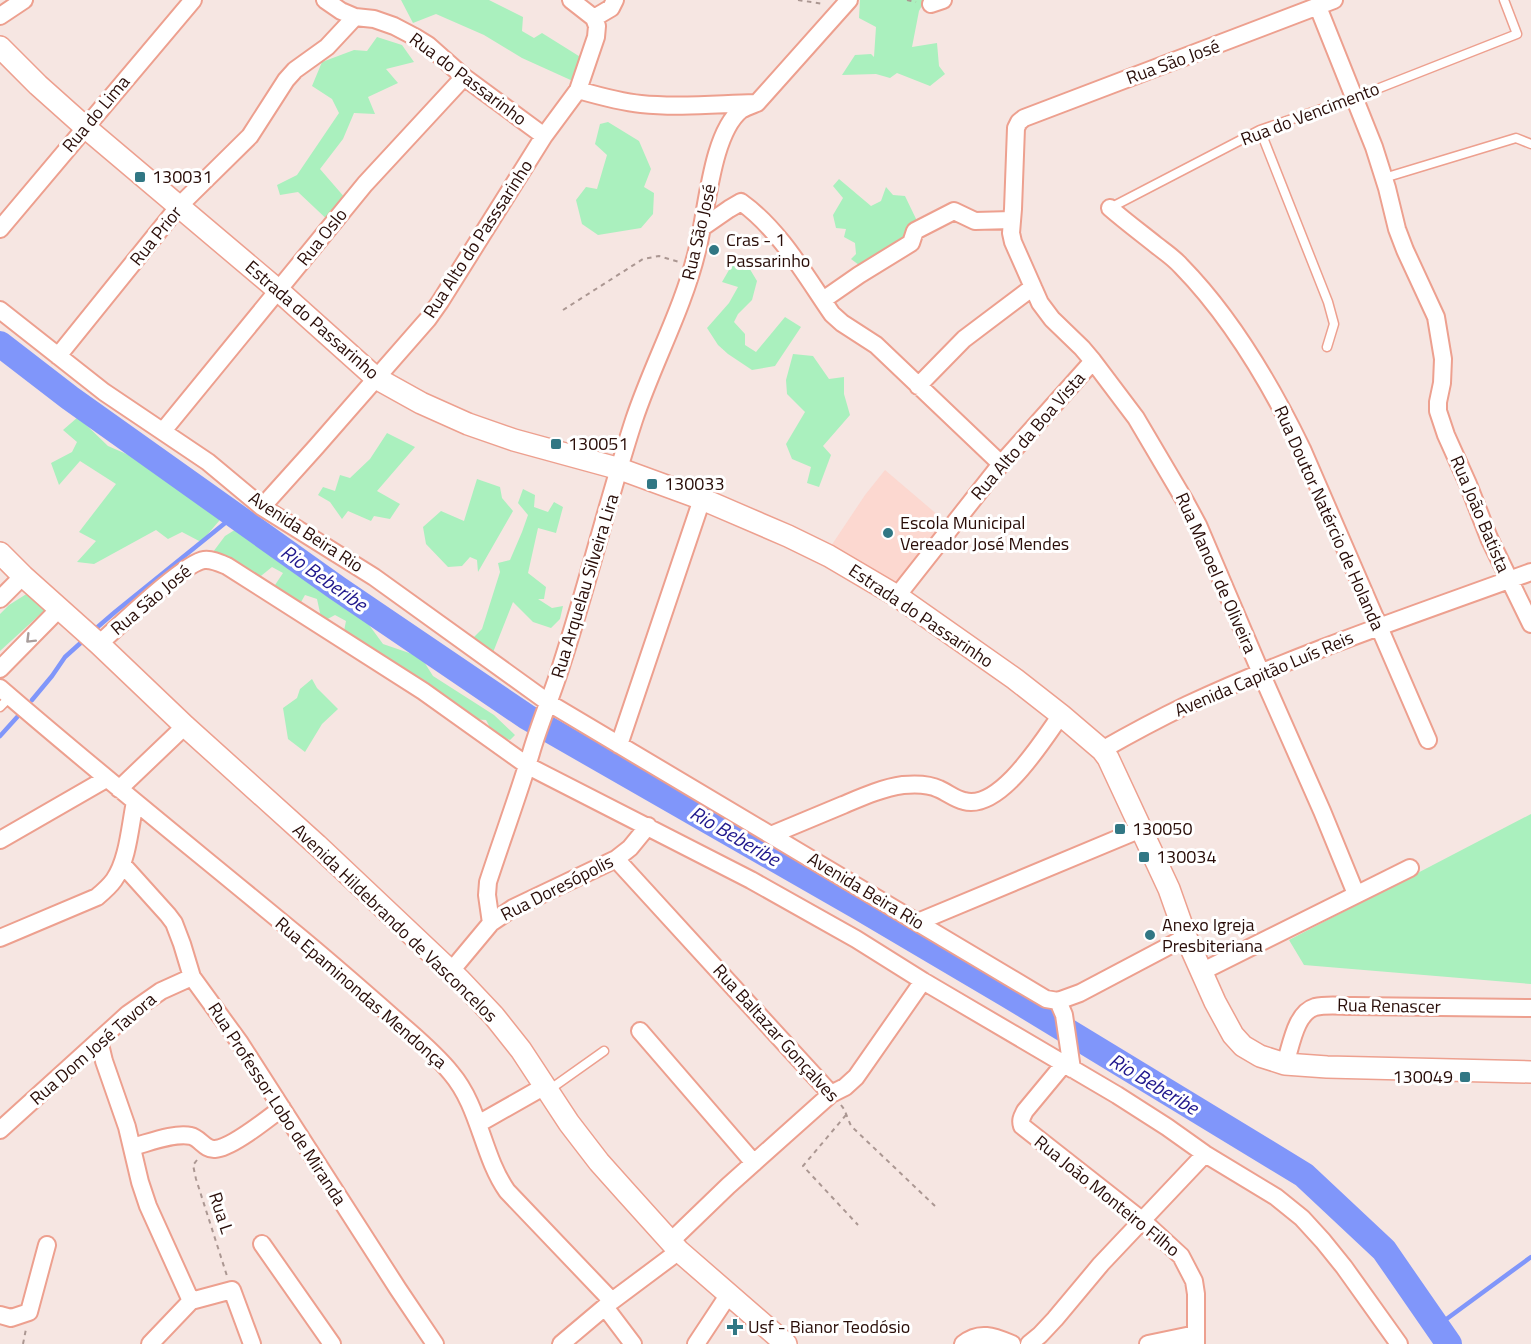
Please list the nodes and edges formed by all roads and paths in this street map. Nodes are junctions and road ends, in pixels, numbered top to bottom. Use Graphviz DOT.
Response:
graph roads {
  1 [pos="24,0"];
  2 [pos="193,0"];
  3 [pos="325,0"];
  4 [pos="571,0"];
  5 [pos="615,0"];
  6 [pos="849,0"];
  7 [pos="1335,0"];
  8 [pos="1504,0"];
  9 [pos="1318,7"];
  10 [pos="0,16"];
  11 [pos="355,17"];
  12 [pos="594,18"];
  13 [pos="0,46"];
  14 [pos="464,77"];
  15 [pos="578,90"];
  16 [pos="1354,98"];
  17 [pos="758,103"];
  18 [pos="85,127"];
  19 [pos="1016,128"];
  20 [pos="1260,130"];
  21 [pos="544,136"];
  22 [pos="1531,144"];
  23 [pos="1384,178"];
  24 [pos="179,206"];
  25 [pos="1110,208"];
  26 [pos="1012,220"];
  27 [pos="703,227"];
  28 [pos="0,229"];
  29 [pos="693,266"];
  30 [pos="1033,287"];
  31 [pos="279,291"];
  32 [pos="823,300"];
  33 [pos="0,310"];
  34 [pos="563,310"];
  35 [pos="1327,347"];
  36 [pos="58,356"];
  37 [pos="1093,361"];
  38 [pos="376,378"];
  39 [pos="918,386"];
  40 [pos="163,431"];
  41 [pos="1001,464"];
  42 [pos="620,469"];
  43 [pos="702,499"];
  44 [pos="262,507"];
  45 [pos="0,553"];
  46 [pos="1531,572"];
  47 [pos="22,576"];
  48 [pos="1509,580"];
  49 [pos="897,596"];
  50 [pos="0,599"];
  51 [pos="59,609"];
  52 [pos="1531,624"];
  53 [pos="1378,627"];
  54 [pos="93,639"];
  55 [pos="0,669"];
  56 [pos="1261,673"];
  57 [pos="3,697"];
  58 [pos="547,709"];
  59 [pos="1061,715"];
  60 [pos="185,726"];
  61 [pos="1428,740"];
  62 [pos="619,745"];
  63 [pos="1102,750"];
  64 [pos="529,759"];
  65 [pos="112,784"];
  66 [pos="135,802"];
  67 [pos="648,826"];
  68 [pos="1141,829"];
  69 [pos="771,835"];
  70 [pos="0,840"];
  71 [pos="616,859"];
  72 [pos="123,865"];
  73 [pos="1410,868"];
  74 [pos="1356,894"];
  75 [pos="918,922"];
  76 [pos="491,923"];
  77 [pos="1186,937"];
  78 [pos="0,938"];
  79 [pos="451,971"];
  80 [pos="1201,972"];
  81 [pos="192,976"];
  82 [pos="923,981"];
  83 [pos="1058,1005"];
  84 [pos="1531,1008"];
  85 [pos="640,1031"];
  86 [pos="99,1040"];
  87 [pos="604,1052"];
  88 [pos="1069,1063"];
  89 [pos="1285,1064"];
  90 [pos="1531,1072"];
  91 [pos="547,1088"];
  92 [pos="831,1094"];
  93 [pos="282,1108"];
  94 [pos="846,1115"];
  95 [pos="478,1124"];
  96 [pos="0,1130"];
  97 [pos="132,1147"];
  98 [pos="208,1148"];
  99 [pos="1205,1154"];
  100 [pos="754,1163"];
  101 [pos="935,1206"];
  102 [pos="1143,1221"];
  103 [pos="858,1225"];
  104 [pos="262,1244"];
  105 [pos="47,1245"];
  106 [pos="675,1246"];
  107 [pos="232,1290"];
  108 [pos="729,1294"];
  109 [pos="190,1301"];
  110 [pos="609,1304"];
  111 [pos="0,1315"];
  112 [pos="1196,1339"];
  113 [pos="150,1344"];
  114 [pos="252,1344"];
  115 [pos="332,1344"];
  116 [pos="435,1344"];
  117 [pos="561,1344"];
  118 [pos="633,1344"];
  119 [pos="696,1344"];
  120 [pos="786,1344"];
  121 [pos="963,1344"];
  122 [pos="1012,1344"];
  123 [pos="1029,1344"];
  124 [pos="1148,1344"];
  125 [pos="1399,1344"];
  1 -- 10 [label="street"];
  2 -- 18 [label="street, Rua do Lima"];
  3 -- 11 [label="street, Rua do Passarinho"];
  4 -- 12 [label="street"];
  5 -- 12 [label="street"];
  6 -- 17 [label="street, Rua São José"];
  7 -- 9 [label="street, Rua São José"];
  8 -- 16 [label="lane, Rua do Vencimento"];
  9 -- 16 [label="street"];
  9 -- 19 [label="street, Rua São José"];
  11 -- 14 [label="street, Rua do Passarinho"];
  11 -- 24 [label="street, Rua Prior"];
  12 -- 15 [label="street, Rua Alto do Passsarinho"];
  13 -- 18 [label="street, Estrada do Passarinho"];
  14 -- 21 [label="street, Rua do Passarinho"];
  14 -- 31 [label="street, Rua Oslo"];
  15 -- 17 [label="street"];
  15 -- 21 [label="street, Rua Alto do Passsarinho"];
  16 -- 20 [label="lane, Rua do Vencimento"];
  16 -- 23 [label="street, Rua João Batista"];
  17 -- 27 [label="street, Rua São José"];
  18 -- 24 [label="street, Estrada do Passarinho"];
  18 -- 28 [label="street, Rua do Lima"];
  19 -- 26 [label="street, Rua Manoel de Oliveira"];
  20 -- 25 [label="lane, Rua do Vencimento"];
  20 -- 35 [label="lane"];
  21 -- 38 [label="street, Rua Alto do Passsarinho"];
  22 -- 23 [label="lane"];
  23 -- 48 [label="street, Rua João Batista"];
  24 -- 31 [label="street, Estrada do Passarinho"];
  24 -- 36 [label="street, Rua Prior"];
  25 -- 53 [label="street, Rua Doutor Natércio de Holanda"];
  26 -- 30 [label="street, Rua Manoel de Oliveira"];
  26 -- 32 [label="street"];
  27 -- 29 [label="street, Rua São José"];
  27 -- 32 [label="street"];
  29 -- 34 [label="path"];
  29 -- 42 [label="street, Rua São José"];
  30 -- 37 [label="street, Rua Manoel de Oliveira"];
  30 -- 39 [label="street"];
  31 -- 38 [label="street, Estrada do Passarinho"];
  31 -- 40 [label="street, Rua Oslo"];
  32 -- 39 [label="street"];
  33 -- 36 [label="street, Avenida Beira Rio"];
  36 -- 40 [label="street, Avenida Beira Rio"];
  37 -- 41 [label="street, Rua Alto da Boa Vista"];
  37 -- 56 [label="street, Rua Manoel de Oliveira"];
  38 -- 42 [label="street, Estrada do Passarinho"];
  38 -- 44 [label="street, Rua Alto do Passsarinho"];
  39 -- 41 [label="street"];
  40 -- 44 [label="street, Avenida Beira Rio"];
  41 -- 49 [label="street, Rua Alto da Boa Vista"];
  42 -- 43 [label="street, Estrada do Passarinho"];
  42 -- 58 [label="street, Rua Arquelau Silveira Lira"];
  43 -- 49 [label="street, Estrada do Passarinho"];
  43 -- 62 [label="street"];
  44 -- 58 [label="street, Avenida Beira Rio"];
  45 -- 47 [label="street, Avenida Hildebrando de Vasconcelos"];
  46 -- 48 [label="street, Avenida Capitão Luís Reis"];
  47 -- 50 [label="street"];
  47 -- 51 [label="street, Avenida Hildebrando de Vasconcelos"];
  48 -- 52 [label="street, Rua João Batista"];
  48 -- 53 [label="street, Avenida Capitão Luís Reis"];
  49 -- 59 [label="street, Estrada do Passarinho"];
  51 -- 54 [label="street, Avenida Hildebrando de Vasconcelos"];
  51 -- 55 [label="street, one-way"];
  53 -- 56 [label="street, Avenida Capitão Luís Reis"];
  53 -- 61 [label="street, Rua Doutor Natércio de Holanda"];
  54 -- 60 [label="street, Avenida Hildebrando de Vasconcelos"];
  54 -- 64 [label="street, Rua São José"];
  56 -- 63 [label="street, Avenida Capitão Luís Reis"];
  56 -- 74 [label="street, Rua Manoel de Oliveira"];
  57 -- 65 [label="street, Rua Epaminondas Mendonça"];
  58 -- 62 [label="street, Avenida Beira Rio"];
  58 -- 64 [label="street, Rua Arquelau Silveira Lira"];
  59 -- 63 [label="street, Estrada do Passarinho"];
  59 -- 69 [label="street"];
  60 -- 65 [label="street"];
  60 -- 79 [label="street, Avenida Hildebrando de Vasconcelos"];
  62 -- 69 [label="street, Avenida Beira Rio"];
  63 -- 68 [label="street, Estrada do Passarinho"];
  64 -- 67 [label="street"];
  64 -- 76 [label="street, Rua Arquelau Silveira Lira"];
  65 -- 66 [label="street, Rua Epaminondas Mendonça"];
  65 -- 70 [label="street"];
  66 -- 72 [label="street"];
  66 -- 95 [label="street, Rua Epaminondas Mendonça"];
  67 -- 71 [label="street, Rua Doresópolis"];
  67 -- 82 [label="street"];
  68 -- 75 [label="street"];
  68 -- 77 [label="street, Estrada do Passarinho"];
  69 -- 75 [label="street, Avenida Beira Rio"];
  71 -- 76 [label="street, Rua Doresópolis"];
  71 -- 92 [label="street, Rua Baltazar Gonçalves"];
  72 -- 78 [label="street"];
  72 -- 81 [label="street, Rua Professor Lobo de Miranda"];
  73 -- 74 [label="street"];
  74 -- 80 [label="street"];
  75 -- 83 [label="street, Avenida Beira Rio"];
  76 -- 79 [label="street"];
  77 -- 80 [label="street, Estrada do Passarinho"];
  77 -- 83 [label="street"];
  79 -- 91 [label="street, Avenida Hildebrando de Vasconcelos"];
  80 -- 89 [label="street, Estrada do Passarinho"];
  81 -- 86 [label="street, Rua Dom José Tavora"];
  81 -- 93 [label="street, Rua Professor Lobo de Miranda"];
  82 -- 88 [label="street"];
  82 -- 92 [label="street"];
  83 -- 88 [label="street"];
  84 -- 89 [label="street, Rua Renascer"];
  85 -- 100 [label="street"];
  86 -- 96 [label="street, Rua Dom José Tavora"];
  86 -- 97 [label="street"];
  87 -- 91 [label="lane"];
  88 -- 99 [label="street"];
  88 -- 102 [label="street, Rua João Monteiro Filho"];
  89 -- 90 [label="street, Estrada do Passarinho"];
  91 -- 95 [label="street"];
  91 -- 106 [label="street, Avenida Hildebrando de Vasconcelos"];
  92 -- 94 [label="path, Rua Baltazar Gonçalves"];
  92 -- 100 [label="street"];
  93 -- 98 [label="street"];
  93 -- 116 [label="street, Rua Professor Lobo de Miranda"];
  94 -- 101 [label="path, Rua Baltazar Gonçalves"];
  94 -- 103 [label="path"];
  95 -- 110 [label="street, Rua Epaminondas Mendonça"];
  97 -- 98 [label="street"];
  97 -- 109 [label="street"];
  98 -- 107 [label="path, Rua L"];
  99 -- 102 [label="street"];
  99 -- 125 [label="street"];
  100 -- 106 [label="street"];
  102 -- 112 [label="street, Rua João Monteiro Filho"];
  102 -- 123 [label="street"];
  104 -- 115 [label="street"];
  105 -- 111 [label="street"];
  106 -- 108 [label="street, Avenida Hildebrando de Vasconcelos"];
  106 -- 110 [label="street"];
  107 -- 109 [label="street"];
  107 -- 114 [label="street"];
  108 -- 119 [label="street"];
  108 -- 120 [label="street, Avenida Hildebrando de Vasconcelos"];
  109 -- 113 [label="street"];
  110 -- 117 [label="street"];
  110 -- 118 [label="street, Rua Epaminondas Mendonça"];
  112 -- 124 [label="street"];
  121 -- 122 [label="street"];
}
